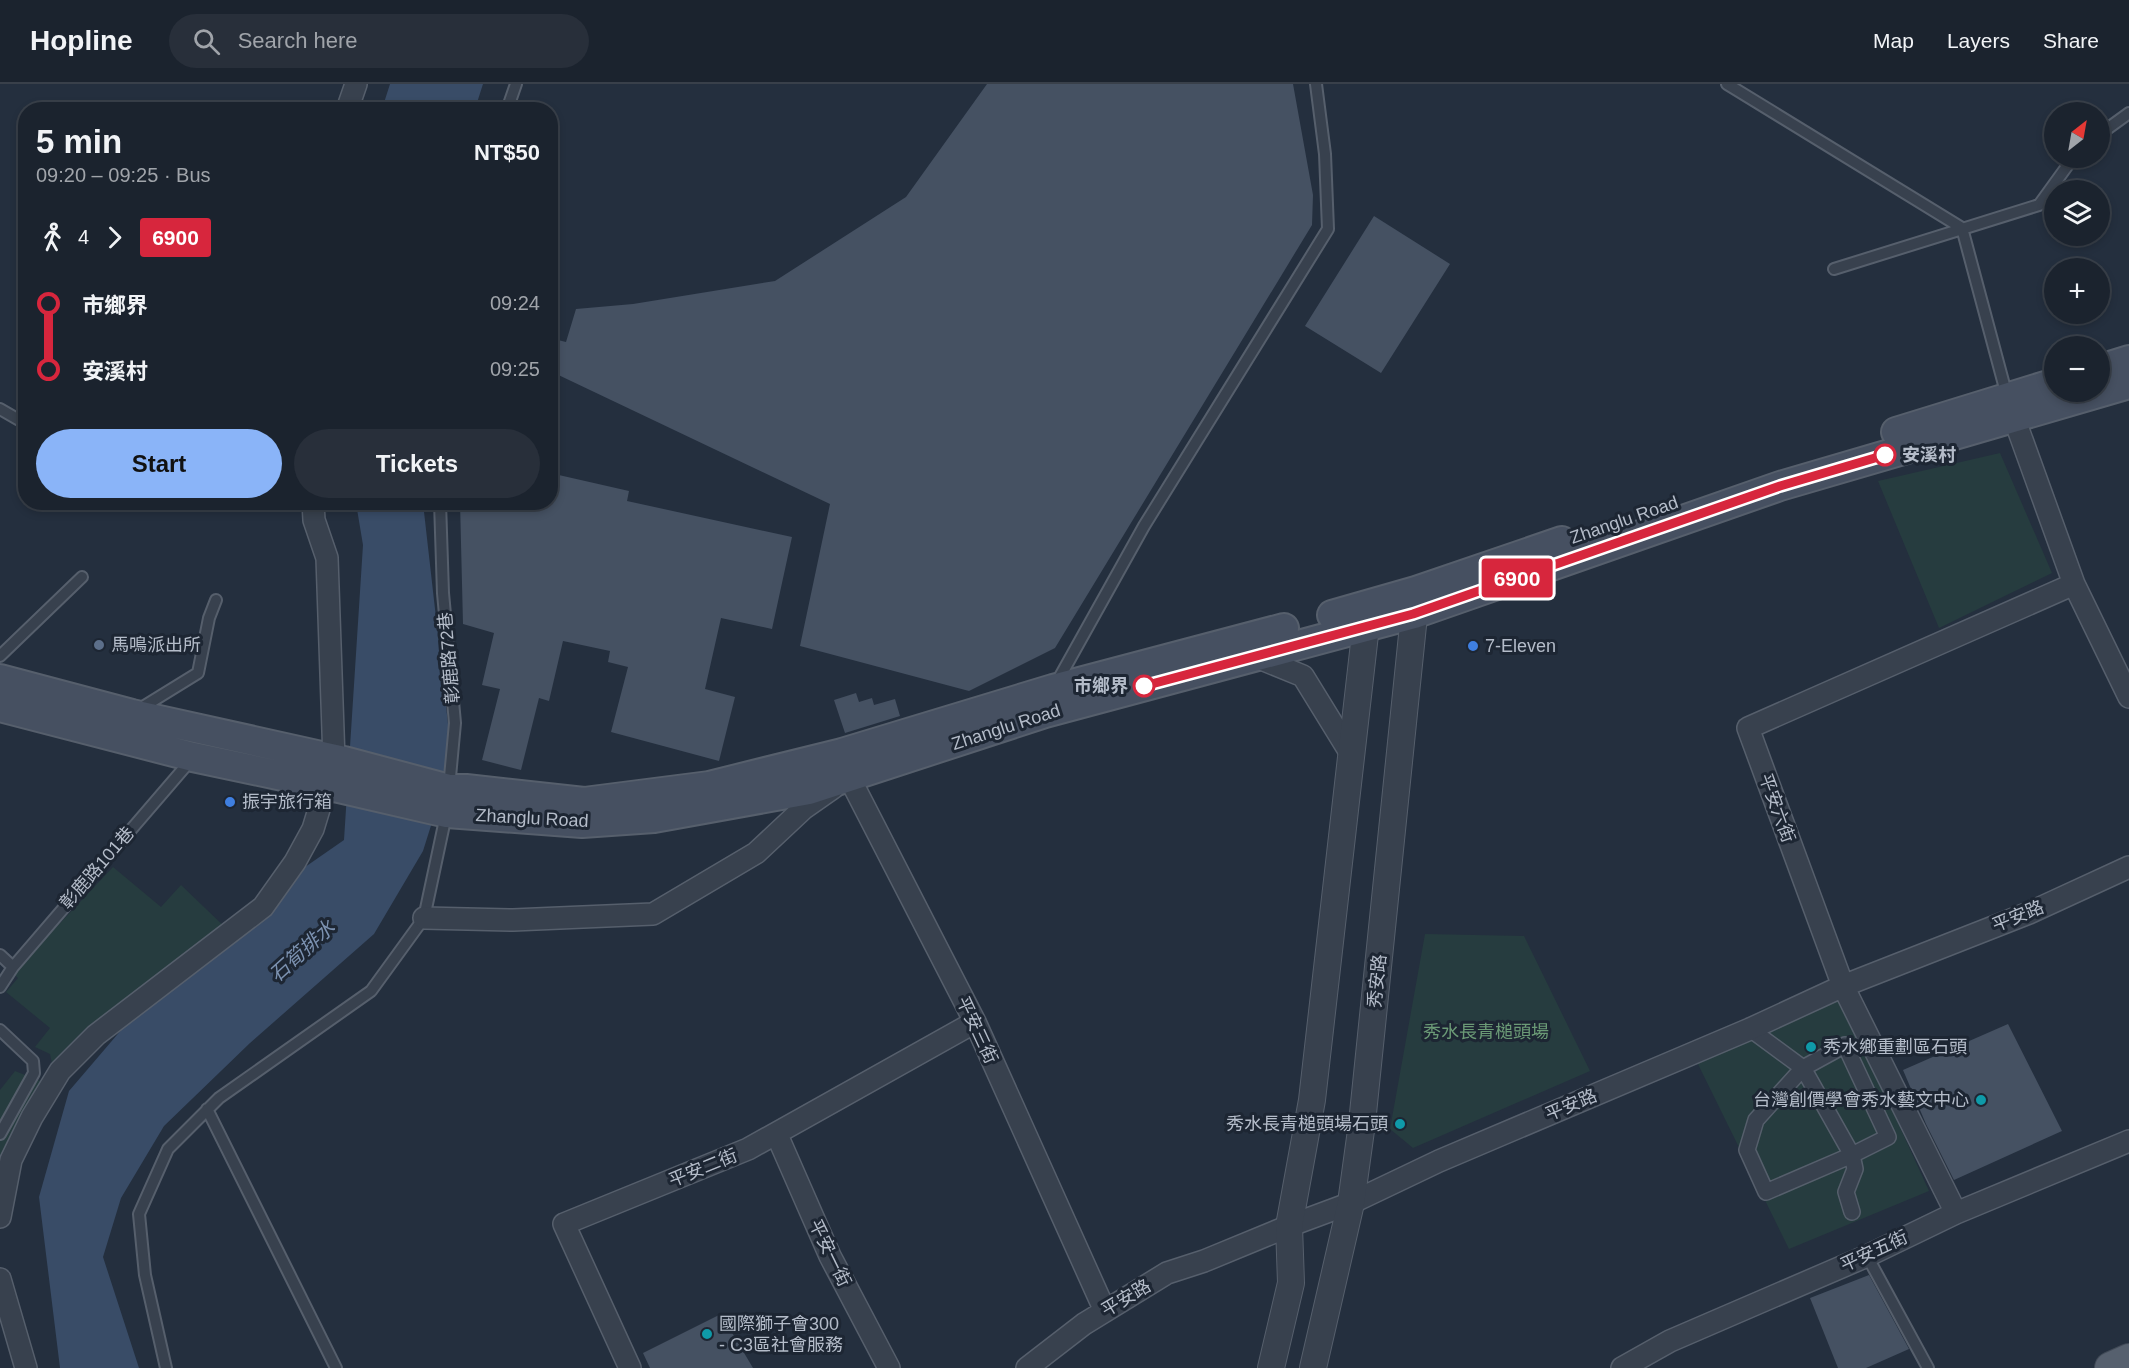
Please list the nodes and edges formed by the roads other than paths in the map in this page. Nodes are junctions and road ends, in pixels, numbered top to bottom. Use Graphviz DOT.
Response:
graph roads {
  1 [pos="356,84"];
  2 [pos="516,84"];
  3 [pos="1316,84"];
  4 [pos="1727,84"];
  5 [pos="350,102"];
  6 [pos="510,102"];
  7 [pos="2129,113"];
  8 [pos="2110,127"];
  9 [pos="2066,168"];
  10 [pos="1962,228"];
  11 [pos="1834,269"];
  12 [pos="2129,360"];
  13 [pos="2110,366"];
  14 [pos="2129,384"];
  15 [pos="2044,389"];
  16 [pos="2009,408"];
  17 [pos="0,409"];
  18 [pos="18,419"];
  19 [pos="313,510"];
  20 [pos="440,510"];
  21 [pos="82,577"];
  22 [pos="2074,584"];
  23 [pos="216,600"];
  24 [pos="1415,603"];
  25 [pos="1367,616"];
  26 [pos="0,656"];
  27 [pos="1254,656"];
  28 [pos="0,680"];
  29 [pos="2129,697"];
  30 [pos="1049,701"];
  31 [pos="0,707"];
  32 [pos="132,714"];
  33 [pos="1351,754"];
  34 [pos="193,757"];
  35 [pos="846,765"];
  36 [pos="335,774"];
  37 [pos="441,800"];
  38 [pos="2129,867"];
  39 [pos="424,918"];
  40 [pos="0,955"];
  41 [pos="13,967"];
  42 [pos="1843,986"];
  43 [pos="0,987"];
  44 [pos="975,1022"];
  45 [pos="1750,1029"];
  46 [pos="0,1030"];
  47 [pos="1803,1068"];
  48 [pos="207,1109"];
  49 [pos="0,1134"];
  50 [pos="777,1135"];
  51 [pos="2129,1141"];
  52 [pos="1852,1155"];
  53 [pos="1351,1203"];
  54 [pos="1852,1212"];
  55 [pos="1956,1213"];
  56 [pos="0,1217"];
  57 [pos="1289,1226"];
  58 [pos="1867,1256"];
  59 [pos="0,1279"];
  60 [pos="1105,1311"];
  61 [pos="2129,1360"];
  62 [pos="1925,1367"];
  63 [pos="26,1368"];
  64 [pos="165,1368"];
  65 [pos="336,1368"];
  66 [pos="630,1368"];
  67 [pos="889,1368"];
  68 [pos="1027,1368"];
  69 [pos="1271,1368"];
  70 [pos="1313,1368"];
  71 [pos="1622,1368"];
  72 [pos="2110,1368"];
  1 -- 5 [label="street"];
  2 -- 6 [label="lane"];
  3 -- 30 [label="lane"];
  4 -- 10 [label="lane"];
  7 -- 8 [label="lane"];
  9 -- 10 [label="lane"];
  10 -- 11 [label="lane"];
  10 -- 16 [label="lane"];
  12 -- 13 [label="main road"];
  14 -- 16 [label="main road, Zhanglu Road"];
  15 -- 16 [label="main road, Zhanglu Road"];
  16 -- 22 [label="street"];
  16 -- 24 [label="main road, Zhanglu Road"];
  17 -- 18 [label="lane"];
  19 -- 36 [label="street"];
  20 -- 37 [label="lane, 彰鹿路72巷"];
  21 -- 26 [label="lane"];
  22 -- 29 [label="street"];
  22 -- 42 [label="street, 平安六街"];
  23 -- 32 [label="lane"];
  24 -- 25 [label="main road, Zhanglu Road"];
  24 -- 53 [label="street, 秀安路"];
  25 -- 27 [label="main road, Zhanglu Road"];
  25 -- 30 [label="main road, Zhanglu Road"];
  25 -- 33 [label="street"];
  27 -- 30 [label="main road, Zhanglu Road"];
  27 -- 33 [label="street"];
  28 -- 32 [label="main road, Zhanglu Road"];
  30 -- 35 [label="main road, Zhanglu Road"];
  31 -- 34 [label="main road, Zhanglu Road"];
  32 -- 36 [label="main road, Zhanglu Road"];
  33 -- 57 [label="street"];
  34 -- 36 [label="main road, Zhanglu Road"];
  34 -- 41 [label="lane, 彰鹿路101巷"];
  35 -- 37 [label="main road, Zhanglu Road"];
  35 -- 39 [label="street"];
  35 -- 44 [label="street, 平安三街"];
  36 -- 37 [label="main road, Zhanglu Road"];
  36 -- 56 [label="street"];
  37 -- 39 [label="lane, 彰鹿路72巷"];
  38 -- 42 [label="street, 平安路"];
  39 -- 48 [label="lane"];
  40 -- 41 [label="lane"];
  41 -- 43 [label="lane, 彰鹿路101巷"];
  42 -- 45 [label="street, 平安路"];
  42 -- 55 [label="street, 平安六街"];
  44 -- 50 [label="street, 平安二街"];
  44 -- 60 [label="street, 平安三街"];
  45 -- 47 [label="street"];
  45 -- 53 [label="street, 平安路"];
  46 -- 49 [label="lane"];
  47 -- 52 [label="street"];
  47 -- 52 [label="street"];
  47 -- 52 [label="street"];
  48 -- 64 [label="lane"];
  48 -- 65 [label="lane"];
  50 -- 66 [label="street, 平安二街"];
  50 -- 67 [label="street, 平安一街"];
  51 -- 55 [label="street, 平安五街"];
  52 -- 54 [label="street"];
  53 -- 57 [label="street, 平安路"];
  53 -- 70 [label="street, 秀安路"];
  55 -- 58 [label="street, 平安五街"];
  57 -- 60 [label="street, 平安路"];
  57 -- 69 [label="street"];
  58 -- 62 [label="lane"];
  58 -- 71 [label="street, 平安五街"];
  59 -- 63 [label="street"];
  60 -- 68 [label="street, 平安路"];
  61 -- 72 [label="main road"];
}
